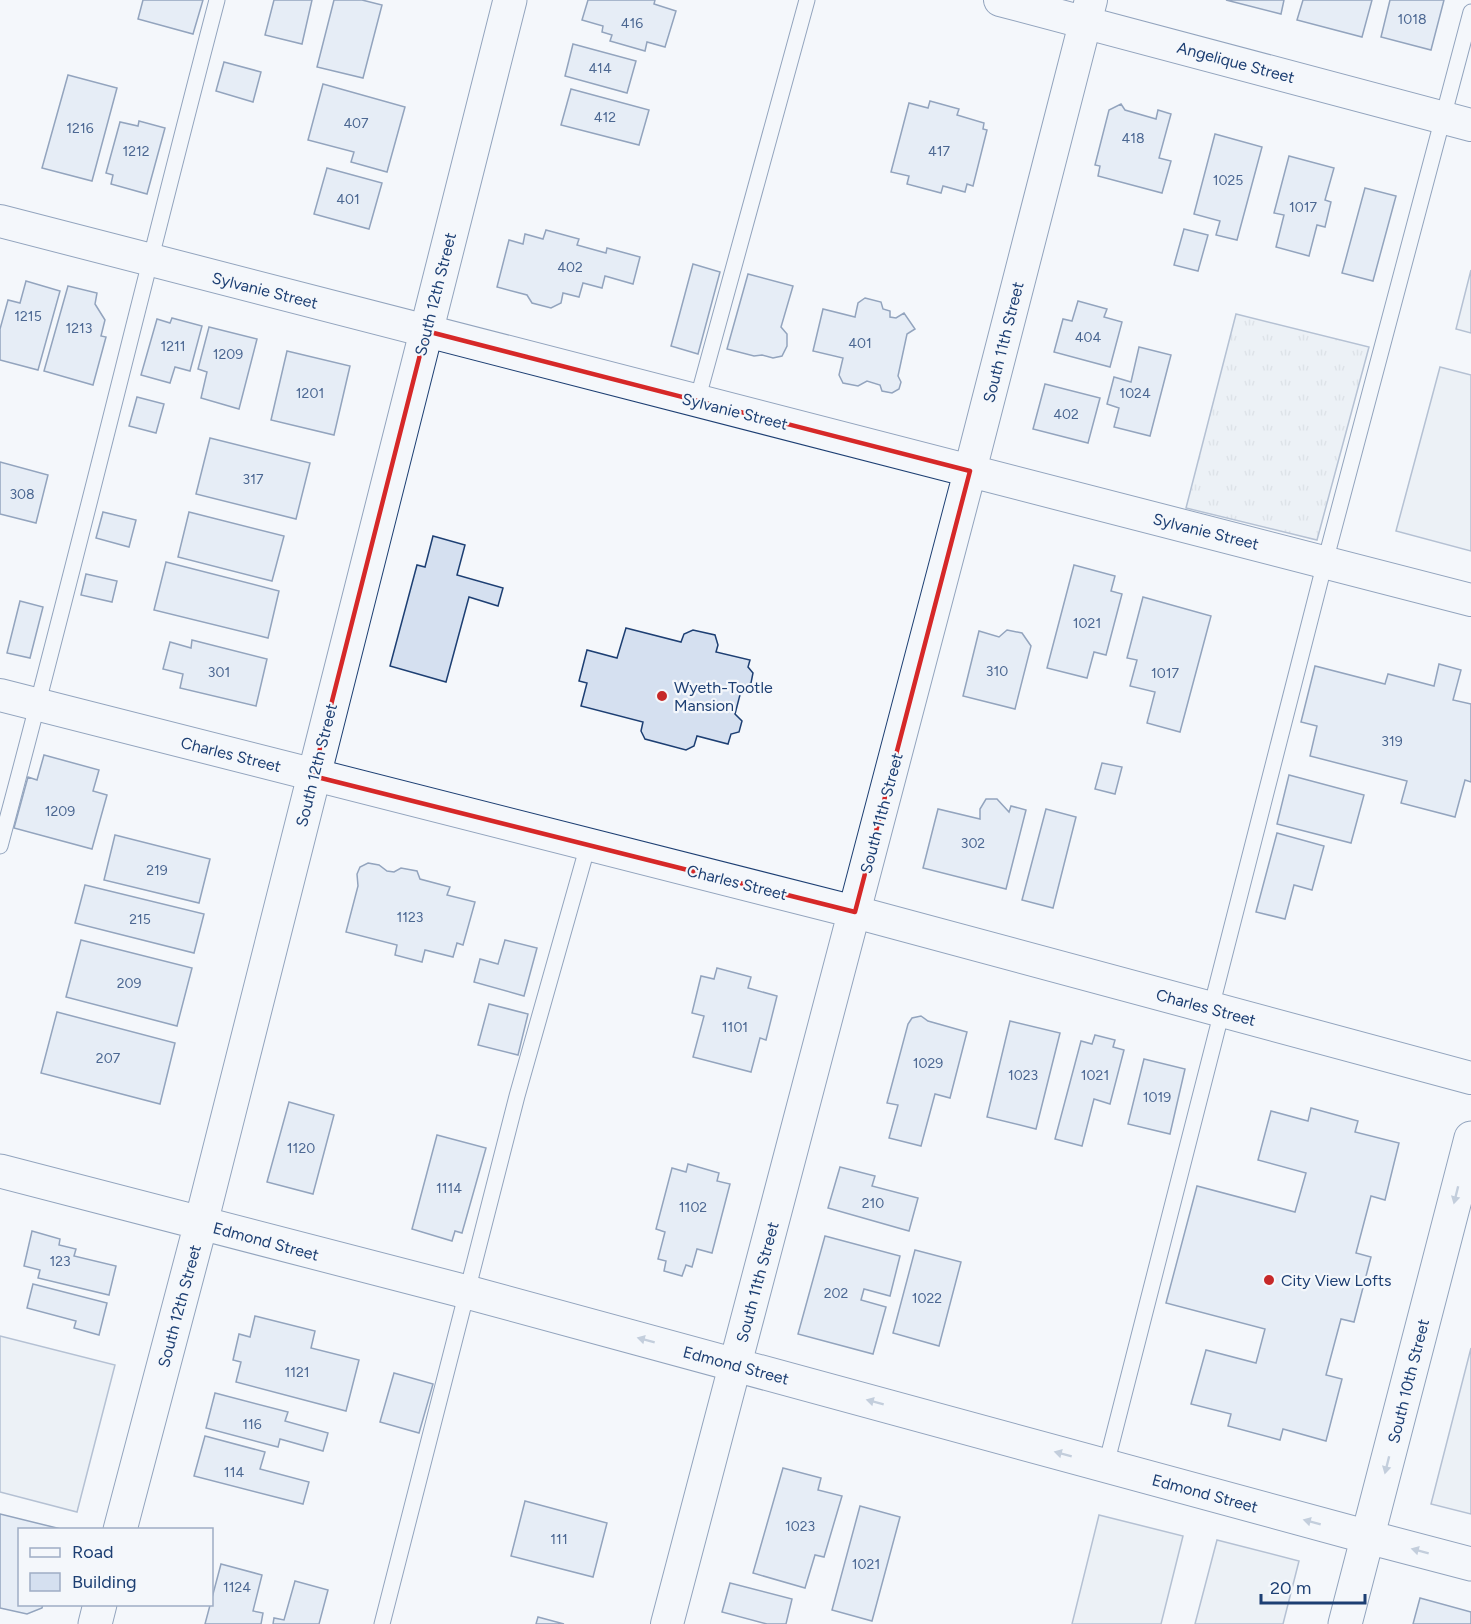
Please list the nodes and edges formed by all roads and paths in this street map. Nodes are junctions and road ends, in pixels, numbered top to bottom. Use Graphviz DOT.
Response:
graph roads {
  1 [pos="217,0"];
  2 [pos="510,0"];
  3 [pos="807,0"];
  4 [pos="1000,0"];
  5 [pos="1088,11"];
  6 [pos="1471,12"];
  7 [pos="1457,121"];
  8 [pos="0,221"];
  9 [pos="149,261"];
  10 [pos="426,332"];
  11 [pos="697,401"];
  12 [pos="970,471"];
  13 [pos="1325,562"];
  14 [pos="1471,600"];
  15 [pos="0,695"];
  16 [pos="38,705"];
  17 [pos="313,776"];
  18 [pos="588,845"];
  19 [pos="0,846"];
  20 [pos="855,912"];
  21 [pos="1216,1009"];
  22 [pos="1471,1078"];
  23 [pos="1471,1138"];
  24 [pos="0,1171"];
  25 [pos="201,1223"];
  26 [pos="467,1292"];
  27 [pos="735,1364"];
  28 [pos="1106,1465"];
  29 [pos="121,1528"];
  30 [pos="1368,1538"];
  31 [pos="1471,1564"];
  32 [pos="100,1606"];
  33 [pos="95,1624"];
  34 [pos="382,1624"];
  35 [pos="667,1624"];
  36 [pos="1345,1624"];
  1 -- 9 [label="lane"];
  2 -- 10 [label="street, South 12th Street"];
  3 -- 11 [label="lane"];
  4 -- 5 [label="street, Angelique Street"];
  5 -- 7 [label="street, Angelique Street"];
  5 -- 12 [label="street, South 11th Street"];
  6 -- 7 [label="lane"];
  7 -- 13 [label="lane"];
  8 -- 9 [label="street, Sylvanie Street"];
  9 -- 10 [label="street, Sylvanie Street"];
  9 -- 16 [label="lane"];
  10 -- 11 [label="street, Sylvanie Street"];
  10 -- 17 [label="street, South 12th Street"];
  11 -- 12 [label="street, Sylvanie Street"];
  12 -- 13 [label="street, Sylvanie Street"];
  12 -- 20 [label="street, South 11th Street"];
  13 -- 14 [label="street, Sylvanie Street"];
  13 -- 21 [label="lane"];
  15 -- 16 [label="street, Charles Street"];
  16 -- 17 [label="street, Charles Street"];
  16 -- 19 [label="lane"];
  17 -- 18 [label="street, Charles Street"];
  17 -- 25 [label="street, South 12th Street"];
  18 -- 20 [label="street, Charles Street"];
  18 -- 26 [label="lane"];
  20 -- 21 [label="street, Charles Street"];
  20 -- 27 [label="street, South 11th Street"];
  21 -- 22 [label="street, Charles Street"];
  21 -- 28 [label="lane"];
  23 -- 30 [label="street, South 10th Street, one-way"];
  24 -- 25 [label="street, Edmond Street"];
  25 -- 26 [label="street, Edmond Street"];
  25 -- 29 [label="street, South 12th Street"];
  27 -- 26 [label="street, Edmond Street, one-way"];
  26 -- 34 [label="lane"];
  28 -- 27 [label="street, Edmond Street, one-way"];
  27 -- 35 [label="street, South 11th Street"];
  30 -- 28 [label="street, Edmond Street, one-way"];
  31 -- 30 [label="street, Edmond Street, one-way"];
  30 -- 36 [label="street, South 10th Street"];
  32 -- 33 [label="street"];
}
